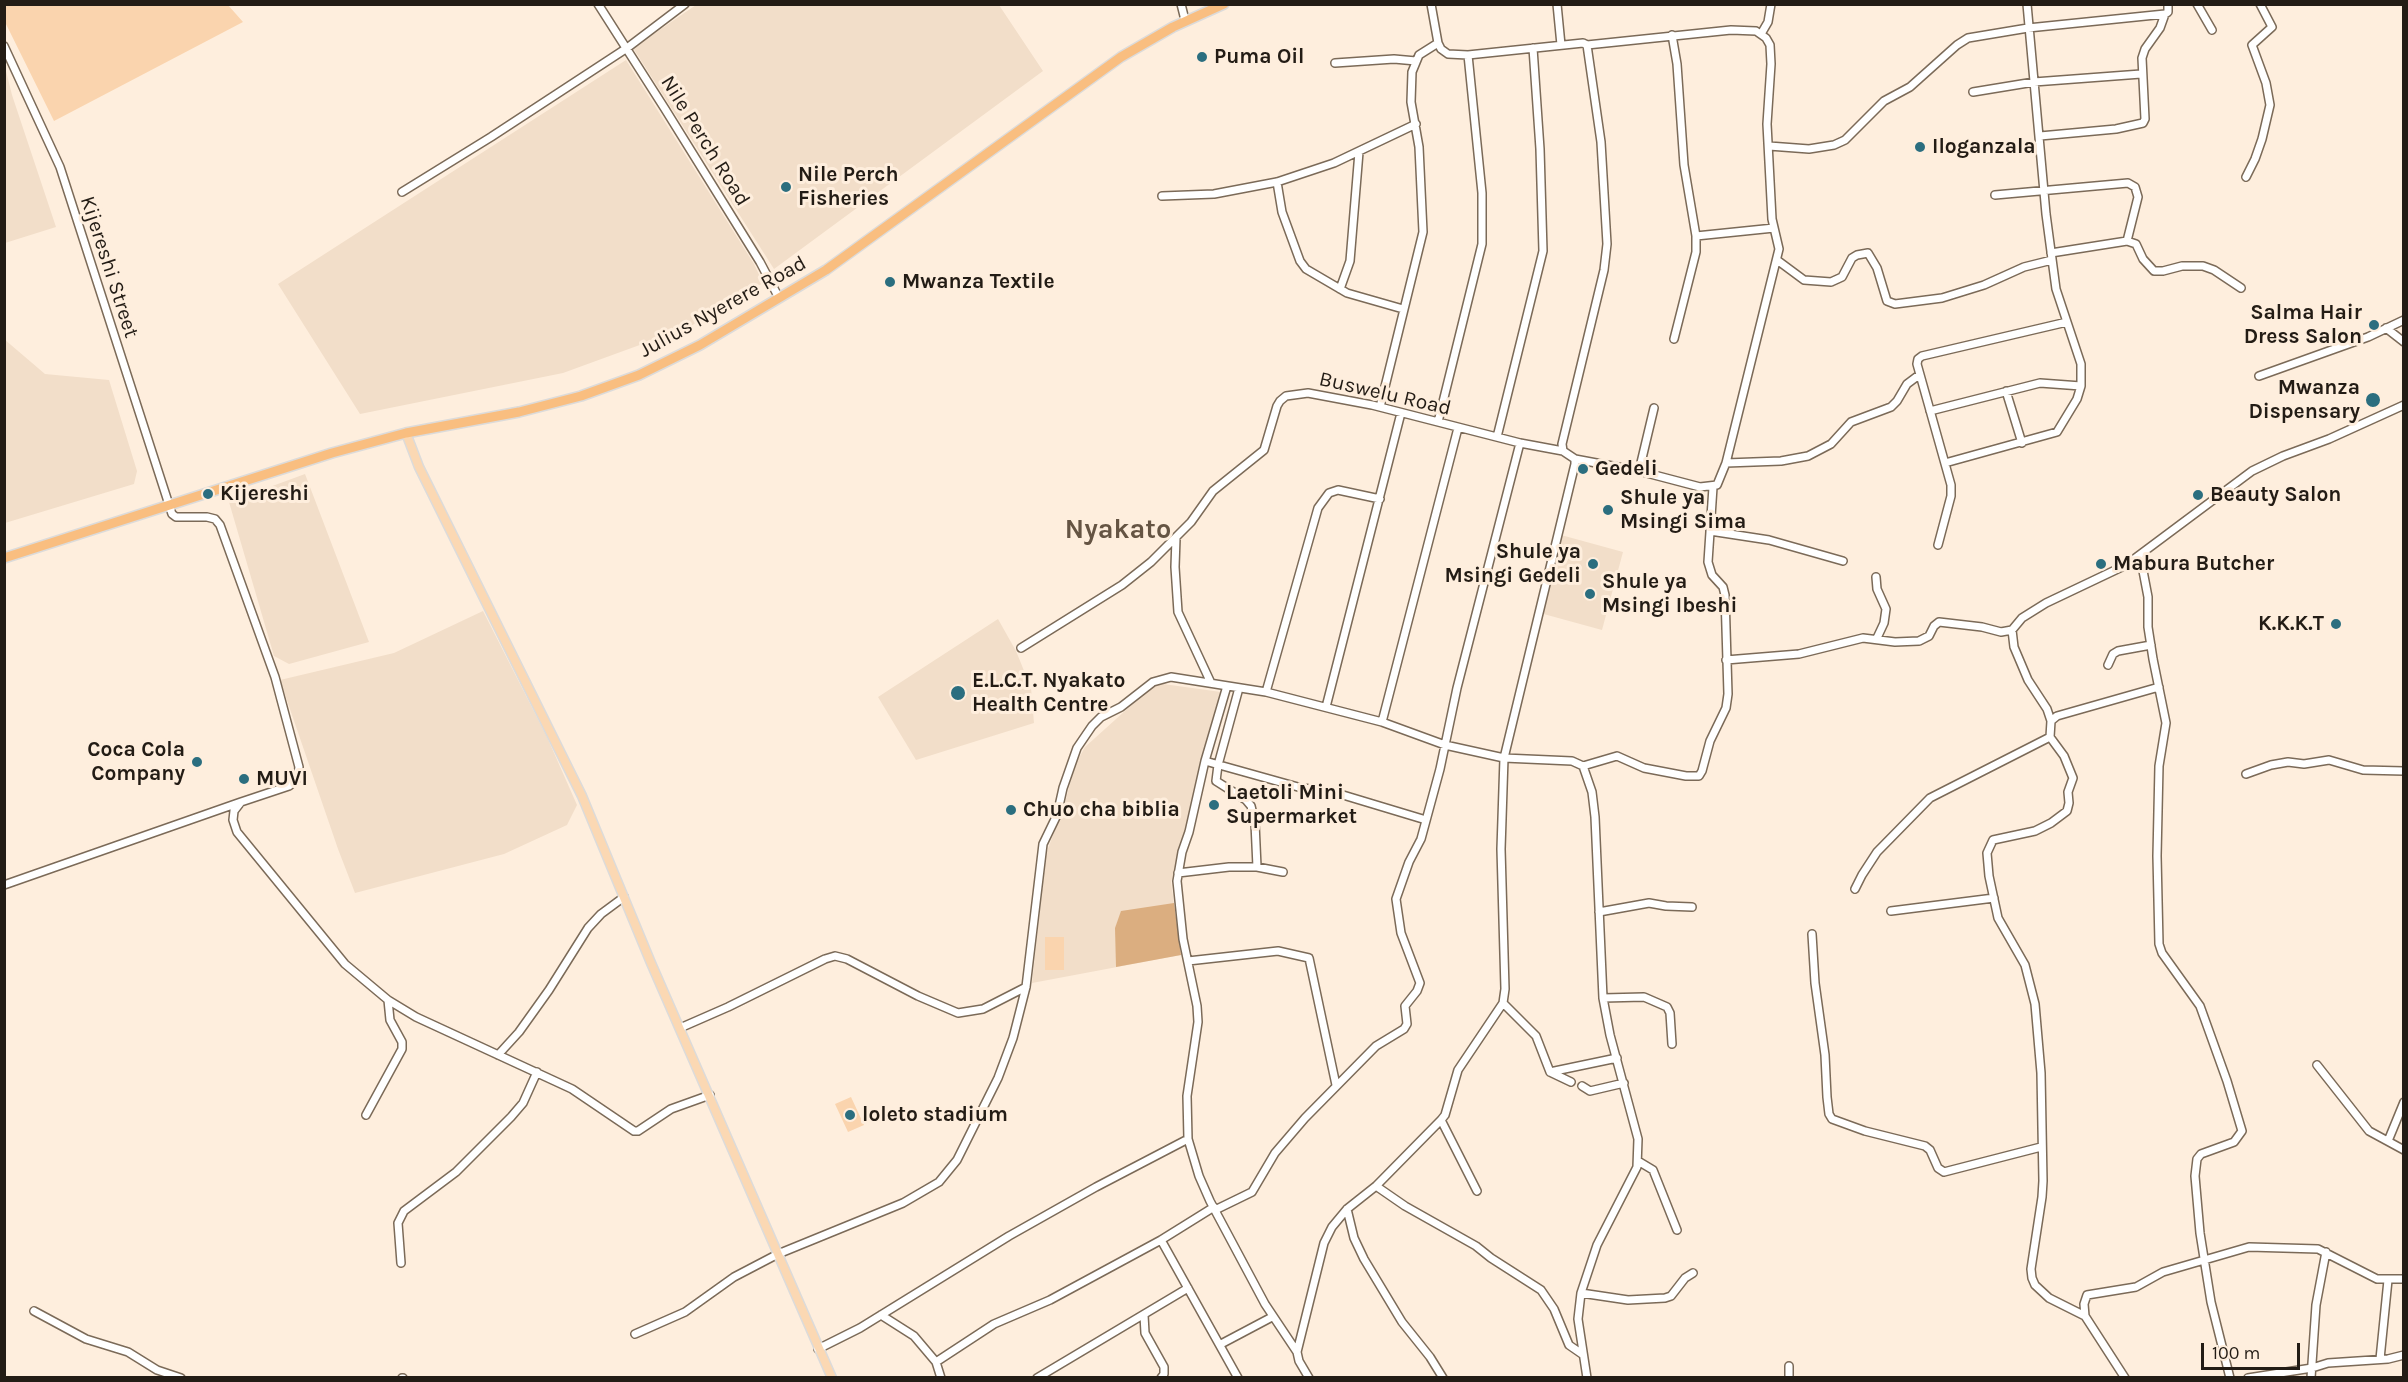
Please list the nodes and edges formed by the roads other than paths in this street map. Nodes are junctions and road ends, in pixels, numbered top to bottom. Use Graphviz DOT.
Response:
graph roads {
  1 [pos="598,4"];
  2 [pos="685,4"];
  3 [pos="1181,4"];
  4 [pos="1224,4"];
  5 [pos="1431,4"];
  6 [pos="1557,4"];
  7 [pos="1771,4"];
  8 [pos="2027,4"];
  9 [pos="2168,4"];
  10 [pos="2198,4"];
  11 [pos="2260,4"];
  12 [pos="2164,14"];
  13 [pos="1185,20"];
  14 [pos="2028,28"];
  15 [pos="2212,30"];
  16 [pos="1761,34"];
  17 [pos="1672,35"];
  18 [pos="1438,43"];
  19 [pos="1561,45"];
  20 [pos="1587,45"];
  21 [pos="4,46"];
  22 [pos="627,48"];
  23 [pos="1533,48"];
  24 [pos="1468,55"];
  25 [pos="1416,61"];
  26 [pos="1335,63"];
  27 [pos="2141,74"];
  28 [pos="2034,82"];
  29 [pos="1973,92"];
  30 [pos="1416,124"];
  31 [pos="2040,136"];
  32 [pos="1768,146"];
  33 [pos="1359,152"];
  34 [pos="2246,177"];
  35 [pos="1277,182"];
  36 [pos="402,192"];
  37 [pos="2045,192"];
  38 [pos="1995,195"];
  39 [pos="1162,196"];
  40 [pos="1774,228"];
  41 [pos="1695,236"];
  42 [pos="2127,241"];
  43 [pos="2052,257"];
  44 [pos="1777,260"];
  45 [pos="2241,288"];
  46 [pos="1340,289"];
  47 [pos="779,298"];
  48 [pos="1403,309"];
  49 [pos="2403,320"];
  50 [pos="2067,322"];
  51 [pos="2386,328"];
  52 [pos="1674,339"];
  53 [pos="2403,342"];
  54 [pos="1920,375"];
  55 [pos="2259,376"];
  56 [pos="2081,386"];
  57 [pos="2006,391"];
  58 [pos="2403,405"];
  59 [pos="1380,407"];
  60 [pos="1654,408"];
  61 [pos="1930,411"];
  62 [pos="1401,413"];
  63 [pos="1438,422"];
  64 [pos="1458,428"];
  65 [pos="406,433"];
  66 [pos="1497,437"];
  67 [pos="1520,443"];
  68 [pos="2022,443"];
  69 [pos="1563,451"];
  70 [pos="1575,459"];
  71 [pos="1726,463"];
  72 [pos="1945,463"];
  73 [pos="1639,471"];
  74 [pos="1713,487"];
  75 [pos="1380,499"];
  76 [pos="169,505"];
  77 [pos="1710,531"];
  78 [pos="1176,538"];
  79 [pos="1938,544"];
  80 [pos="2140,555"];
  81 [pos="4,558"];
  82 [pos="1843,561"];
  83 [pos="1876,577"];
  84 [pos="2012,630"];
  85 [pos="1877,638"];
  86 [pos="2151,645"];
  87 [pos="1021,648"];
  88 [pos="1726,660"];
  89 [pos="2108,665"];
  90 [pos="1211,683"];
  91 [pos="1227,686"];
  92 [pos="2159,687"];
  93 [pos="1239,688"];
  94 [pos="1266,692"];
  95 [pos="1326,707"];
  96 [pos="2051,721"];
  97 [pos="1382,722"];
  98 [pos="2050,737"];
  99 [pos="1445,745"];
  100 [pos="1504,758"];
  101 [pos="1205,761"];
  102 [pos="1218,765"];
  103 [pos="1583,766"];
  104 [pos="2403,771"];
  105 [pos="2246,774"];
  106 [pos="241,802"];
  107 [pos="1426,819"];
  108 [pos="1257,867"];
  109 [pos="1283,872"];
  110 [pos="1178,873"];
  111 [pos="4,885"];
  112 [pos="1855,889"];
  113 [pos="624,897"];
  114 [pos="1994,898"];
  115 [pos="1692,907"];
  116 [pos="1891,911"];
  117 [pos="1599,912"];
  118 [pos="1812,934"];
  119 [pos="1188,961"];
  120 [pos="1026,987"];
  121 [pos="1603,998"];
  122 [pos="388,1000"];
  123 [pos="1503,1003"];
  124 [pos="680,1028"];
  125 [pos="1672,1044"];
  126 [pos="498,1055"];
  127 [pos="1617,1058"];
  128 [pos="2317,1065"];
  129 [pos="537,1072"];
  130 [pos="1550,1072"];
  131 [pos="1571,1082"];
  132 [pos="1624,1083"];
  133 [pos="1336,1085"];
  134 [pos="1582,1086"];
  135 [pos="710,1095"];
  136 [pos="2403,1102"];
  137 [pos="366,1115"];
  138 [pos="1441,1120"];
  139 [pos="1188,1140"];
  140 [pos="2388,1141"];
  141 [pos="2041,1147"];
  142 [pos="2403,1150"];
  143 [pos="1638,1161"];
  144 [pos="1376,1186"];
  145 [pos="1477,1191"];
  146 [pos="1214,1208"];
  147 [pos="1347,1209"];
  148 [pos="1677,1230"];
  149 [pos="1161,1240"];
  150 [pos="2326,1252"];
  151 [pos="778,1254"];
  152 [pos="2206,1259"];
  153 [pos="401,1263"];
  154 [pos="1693,1273"];
  155 [pos="2403,1279"];
  156 [pos="2388,1280"];
  157 [pos="1188,1288"];
  158 [pos="1581,1293"];
  159 [pos="34,1311"];
  160 [pos="1144,1314"];
  161 [pos="881,1315"];
  162 [pos="2085,1316"];
  163 [pos="1272,1317"];
  164 [pos="634,1334"];
  165 [pos="1221,1344"];
  166 [pos="818,1349"];
  167 [pos="1297,1352"];
  168 [pos="1582,1354"];
  169 [pos="2403,1355"];
  170 [pos="2380,1359"];
  171 [pos="936,1362"];
  172 [pos="1789,1366"];
  173 [pos="2312,1368"];
  174 [pos="157,1370"];
  175 [pos="151,1377"];
  176 [pos="181,1377"];
  177 [pos="832,1377"];
  178 [pos="941,1377"];
  179 [pos="1037,1377"];
  180 [pos="1161,1377"];
  181 [pos="1238,1377"];
  182 [pos="1309,1377"];
  183 [pos="1443,1377"];
  184 [pos="1587,1377"];
  185 [pos="1789,1377"];
  186 [pos="2125,1377"];
  187 [pos="2229,1377"];
  188 [pos="2248,1377"];
  189 [pos="2312,1377"];
  1 -- 22 [label="street, Nile Perch Road"];
  2 -- 22 [label="street"];
  3 -- 13 [label="street"];
  4 -- 13 [label="highway, Julius Nyerere Road"];
  5 -- 18 [label="street"];
  6 -- 19 [label="street"];
  7 -- 16 [label="street"];
  8 -- 14 [label="street"];
  9 -- 12 [label="street"];
  10 -- 15 [label="street"];
  11 -- 34 [label="street"];
  12 -- 14 [label="street"];
  12 -- 27 [label="street"];
  13 -- 47 [label="highway, Julius Nyerere Road"];
  14 -- 28 [label="street"];
  14 -- 32 [label="street"];
  16 -- 17 [label="street"];
  16 -- 32 [label="street"];
  17 -- 20 [label="street"];
  17 -- 41 [label="street"];
  18 -- 24 [label="street"];
  18 -- 25 [label="street"];
  19 -- 20 [label="street"];
  19 -- 23 [label="street"];
  20 -- 69 [label="street"];
  21 -- 76 [label="street, Kijereshi Street"];
  22 -- 36 [label="street"];
  22 -- 47 [label="street, Nile Perch Road"];
  23 -- 24 [label="street"];
  23 -- 66 [label="street"];
  24 -- 63 [label="street"];
  25 -- 26 [label="street"];
  25 -- 30 [label="street"];
  27 -- 28 [label="street"];
  27 -- 31 [label="street"];
  28 -- 29 [label="street"];
  28 -- 31 [label="street"];
  30 -- 33 [label="street"];
  30 -- 48 [label="street"];
  31 -- 37 [label="street"];
  32 -- 40 [label="street"];
  33 -- 35 [label="street"];
  33 -- 46 [label="street"];
  35 -- 39 [label="street"];
  35 -- 46 [label="street"];
  37 -- 38 [label="street"];
  37 -- 42 [label="street"];
  37 -- 43 [label="street"];
  40 -- 41 [label="street"];
  40 -- 44 [label="street"];
  41 -- 52 [label="street"];
  42 -- 43 [label="street"];
  42 -- 45 [label="street"];
  43 -- 44 [label="street"];
  43 -- 50 [label="street"];
  44 -- 71 [label="street"];
  46 -- 48 [label="street"];
  47 -- 65 [label="highway, Julius Nyerere Road"];
  48 -- 59 [label="street"];
  49 -- 51 [label="street"];
  50 -- 54 [label="street"];
  50 -- 56 [label="street"];
  51 -- 53 [label="street"];
  51 -- 55 [label="street"];
  54 -- 61 [label="street"];
  54 -- 71 [label="street"];
  56 -- 57 [label="street"];
  56 -- 68 [label="street"];
  57 -- 61 [label="street"];
  57 -- 68 [label="street"];
  58 -- 80 [label="street"];
  59 -- 62 [label="street, Buswelu Road"];
  59 -- 78 [label="street, Buswelu Road"];
  60 -- 73 [label="street"];
  61 -- 72 [label="street"];
  62 -- 63 [label="street, Buswelu Road"];
  62 -- 75 [label="street"];
  63 -- 64 [label="street, Buswelu Road"];
  64 -- 66 [label="street, Buswelu Road"];
  64 -- 97 [label="street"];
  65 -- 76 [label="highway, Julius Nyerere Road"];
  65 -- 113 [label="main road"];
  66 -- 67 [label="street, Buswelu Road"];
  67 -- 69 [label="street, Buswelu Road"];
  67 -- 99 [label="street"];
  68 -- 72 [label="street"];
  69 -- 70 [label="street"];
  70 -- 73 [label="street"];
  70 -- 100 [label="street"];
  71 -- 74 [label="street"];
  72 -- 79 [label="street"];
  73 -- 74 [label="street"];
  74 -- 77 [label="street"];
  75 -- 94 [label="street"];
  75 -- 95 [label="street"];
  76 -- 81 [label="highway, Julius Nyerere Road"];
  76 -- 106 [label="street"];
  77 -- 82 [label="street"];
  77 -- 88 [label="street"];
  78 -- 87 [label="street, Buswelu Road"];
  78 -- 90 [label="street"];
  80 -- 84 [label="street"];
  80 -- 86 [label="street"];
  83 -- 85 [label="street"];
  84 -- 85 [label="street"];
  84 -- 96 [label="street"];
  85 -- 88 [label="street"];
  86 -- 89 [label="street"];
  86 -- 92 [label="street"];
  88 -- 103 [label="street"];
  90 -- 91 [label="street"];
  90 -- 120 [label="street"];
  91 -- 93 [label="street"];
  91 -- 101 [label="street"];
  92 -- 96 [label="street"];
  92 -- 152 [label="street"];
  93 -- 94 [label="street"];
  93 -- 102 [label="street"];
  94 -- 95 [label="street"];
  95 -- 97 [label="street"];
  96 -- 98 [label="street"];
  97 -- 99 [label="street"];
  98 -- 112 [label="street"];
  98 -- 114 [label="street"];
  99 -- 100 [label="street"];
  99 -- 107 [label="street"];
  100 -- 103 [label="street"];
  100 -- 123 [label="street"];
  101 -- 102 [label="street"];
  101 -- 110 [label="street"];
  102 -- 107 [label="street"];
  102 -- 108 [label="street"];
  103 -- 117 [label="street"];
  104 -- 105 [label="street"];
  106 -- 111 [label="street"];
  106 -- 122 [label="street"];
  107 -- 133 [label="street"];
  108 -- 109 [label="street"];
  108 -- 110 [label="street"];
  110 -- 119 [label="street"];
  113 -- 124 [label="main road"];
  113 -- 126 [label="street"];
  114 -- 116 [label="street"];
  114 -- 141 [label="street"];
  115 -- 117 [label="street"];
  117 -- 121 [label="street"];
  118 -- 141 [label="street"];
  119 -- 133 [label="street"];
  119 -- 139 [label="street"];
  120 -- 124 [label="street"];
  120 -- 151 [label="street"];
  121 -- 125 [label="street"];
  121 -- 127 [label="street"];
  122 -- 126 [label="street"];
  122 -- 137 [label="street"];
  123 -- 130 [label="street"];
  123 -- 138 [label="street"];
  124 -- 135 [label="main road"];
  126 -- 129 [label="street"];
  127 -- 130 [label="street"];
  127 -- 132 [label="street"];
  128 -- 140 [label="street"];
  129 -- 135 [label="street"];
  129 -- 153 [label="street"];
  130 -- 131 [label="street"];
  132 -- 134 [label="street"];
  132 -- 143 [label="street"];
  133 -- 146 [label="street"];
  135 -- 151 [label="main road"];
  136 -- 140 [label="street"];
  138 -- 144 [label="street"];
  138 -- 145 [label="street"];
  139 -- 146 [label="street"];
  139 -- 161 [label="street"];
  140 -- 142 [label="street"];
  141 -- 162 [label="street"];
  143 -- 148 [label="street"];
  143 -- 158 [label="street"];
  144 -- 147 [label="street"];
  144 -- 168 [label="street"];
  146 -- 149 [label="street"];
  146 -- 163 [label="street"];
  147 -- 167 [label="street"];
  147 -- 183 [label="street"];
  149 -- 157 [label="street"];
  149 -- 171 [label="street"];
  150 -- 152 [label="street"];
  150 -- 156 [label="street"];
  150 -- 173 [label="street"];
  151 -- 164 [label="street"];
  151 -- 166 [label="main road"];
  152 -- 162 [label="street"];
  152 -- 187 [label="street"];
  154 -- 158 [label="street"];
  155 -- 156 [label="street"];
  156 -- 170 [label="street"];
  157 -- 160 [label="street"];
  157 -- 165 [label="street"];
  158 -- 168 [label="street"];
  159 -- 174 [label="street"];
  160 -- 179 [label="street"];
  160 -- 180 [label="street"];
  161 -- 166 [label="street"];
  161 -- 171 [label="street"];
  162 -- 186 [label="street"];
  163 -- 165 [label="street"];
  163 -- 167 [label="street"];
  165 -- 181 [label="street"];
  166 -- 177 [label="main road"];
  167 -- 182 [label="street"];
  168 -- 184 [label="street"];
  169 -- 170 [label="street"];
  170 -- 173 [label="street"];
  171 -- 178 [label="street"];
  172 -- 185 [label="street"];
  173 -- 188 [label="street"];
  173 -- 189 [label="street"];
  174 -- 175 [label="street"];
  174 -- 176 [label="street"];
}
